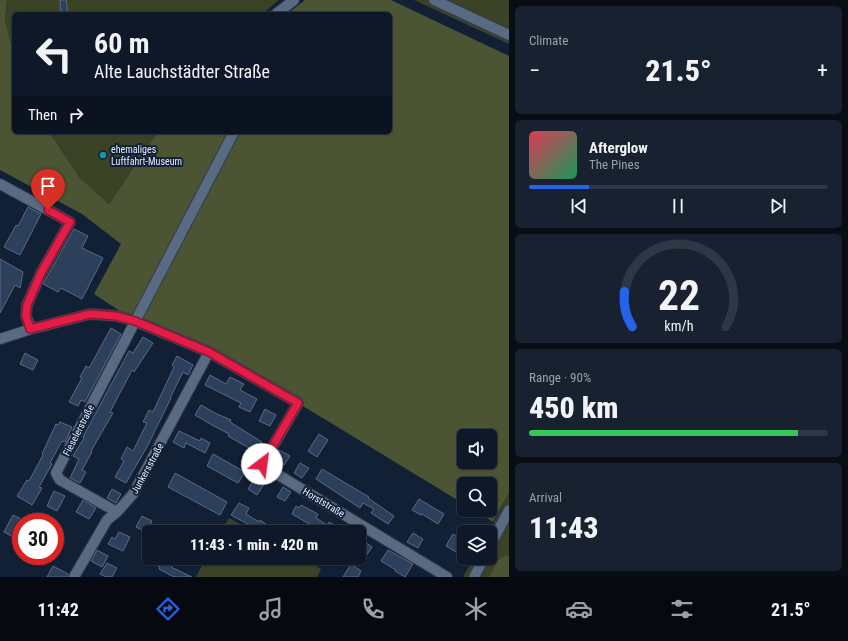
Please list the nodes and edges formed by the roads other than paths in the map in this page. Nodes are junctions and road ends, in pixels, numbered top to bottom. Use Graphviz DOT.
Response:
graph roads {
  1 [pos="294,0"];
  2 [pos="434,0"];
  3 [pos="279,12"];
  4 [pos="509,35"];
  5 [pos="233,134"];
  6 [pos="0,184"];
  7 [pos="135,321"];
  8 [pos="30,329"];
  9 [pos="0,339"];
  10 [pos="209,352"];
  11 [pos="509,510"];
  12 [pos="117,512"];
  13 [pos="497,533"];
  14 [pos="480,565"];
  15 [pos="74,577"];
  16 [pos="447,577"];
  17 [pos="474,577"];
  1 -- 3 [label="street"];
  2 -- 4 [label="street"];
  5 -- 7 [label="street"];
  6 -- 8 [label="street"];
  7 -- 8 [label="street"];
  7 -- 10 [label="street"];
  7 -- 12 [label="street, Fieselerstraße"];
  8 -- 9 [label="street"];
  10 -- 12 [label="street, Junkersstraße"];
  10 -- 16 [label="street, Horststraße"];
  11 -- 13 [label="street"];
  12 -- 15 [label="street, Junkersstraße"];
  14 -- 17 [label="street"];
}
